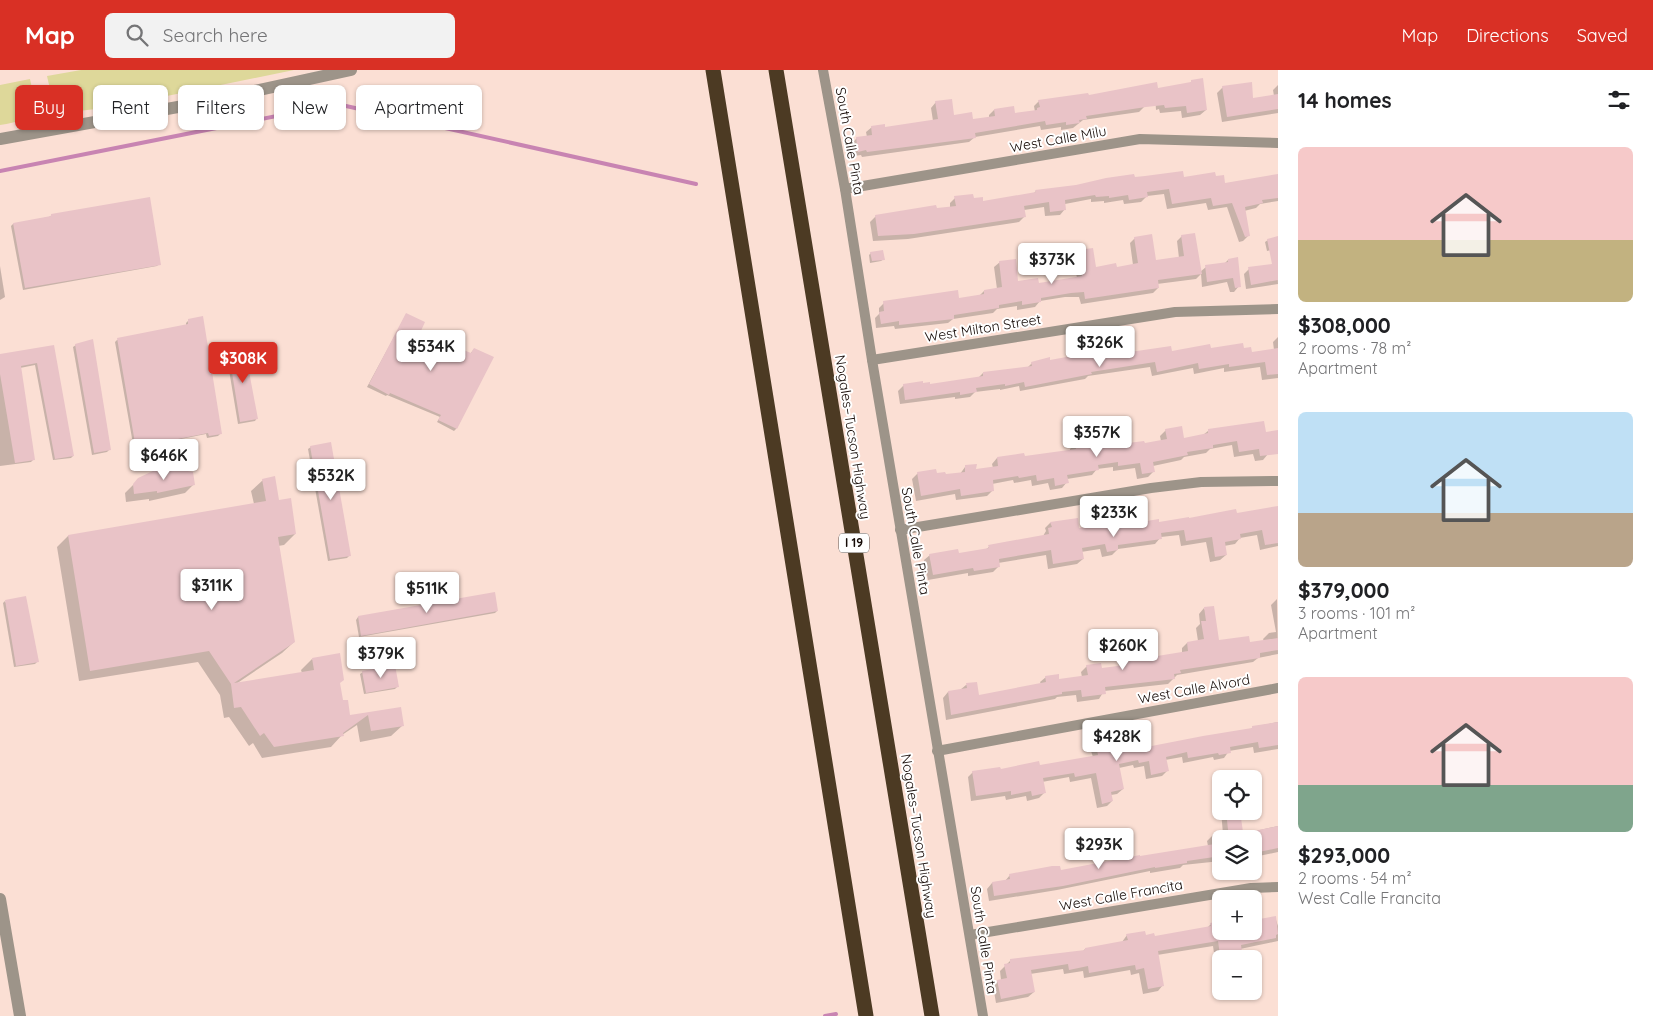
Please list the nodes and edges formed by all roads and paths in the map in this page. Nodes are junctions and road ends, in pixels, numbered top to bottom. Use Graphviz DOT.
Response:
graph roads {
  1 [pos="351,70"];
  2 [pos="713,70"];
  3 [pos="776,70"];
  4 [pos="823,70"];
  5 [pos="0,139"];
  6 [pos="1278,143"];
  7 [pos="845,189"];
  8 [pos="1278,309"];
  9 [pos="872,360"];
  10 [pos="1278,481"];
  11 [pos="900,530"];
  12 [pos="1278,688"];
  13 [pos="938,750"];
  14 [pos="1278,887"];
  15 [pos="0,899"];
  16 [pos="970,935"];
  17 [pos="20,1016"];
  18 [pos="866,1016"];
  19 [pos="932,1016"];
  20 [pos="983,1016"];
  1 -- 5 [label="street"];
  2 -- 18 [label="highway"];
  3 -- 19 [label="highway, Nogales–Tucson Highway / I 19"];
  4 -- 7 [label="street, South Calle Pinta"];
  6 -- 7 [label="street, West Calle Milu"];
  7 -- 9 [label="street, South Calle Pinta"];
  8 -- 9 [label="street, West Milton Street"];
  9 -- 11 [label="street, South Calle Pinta"];
  10 -- 11 [label="street"];
  11 -- 13 [label="street, South Calle Pinta"];
  12 -- 13 [label="street, West Calle Alvord"];
  13 -- 16 [label="street, South Calle Pinta"];
  14 -- 16 [label="street, West Calle Francita"];
  15 -- 17 [label="street"];
  16 -- 20 [label="street, South Calle Pinta"];
}
